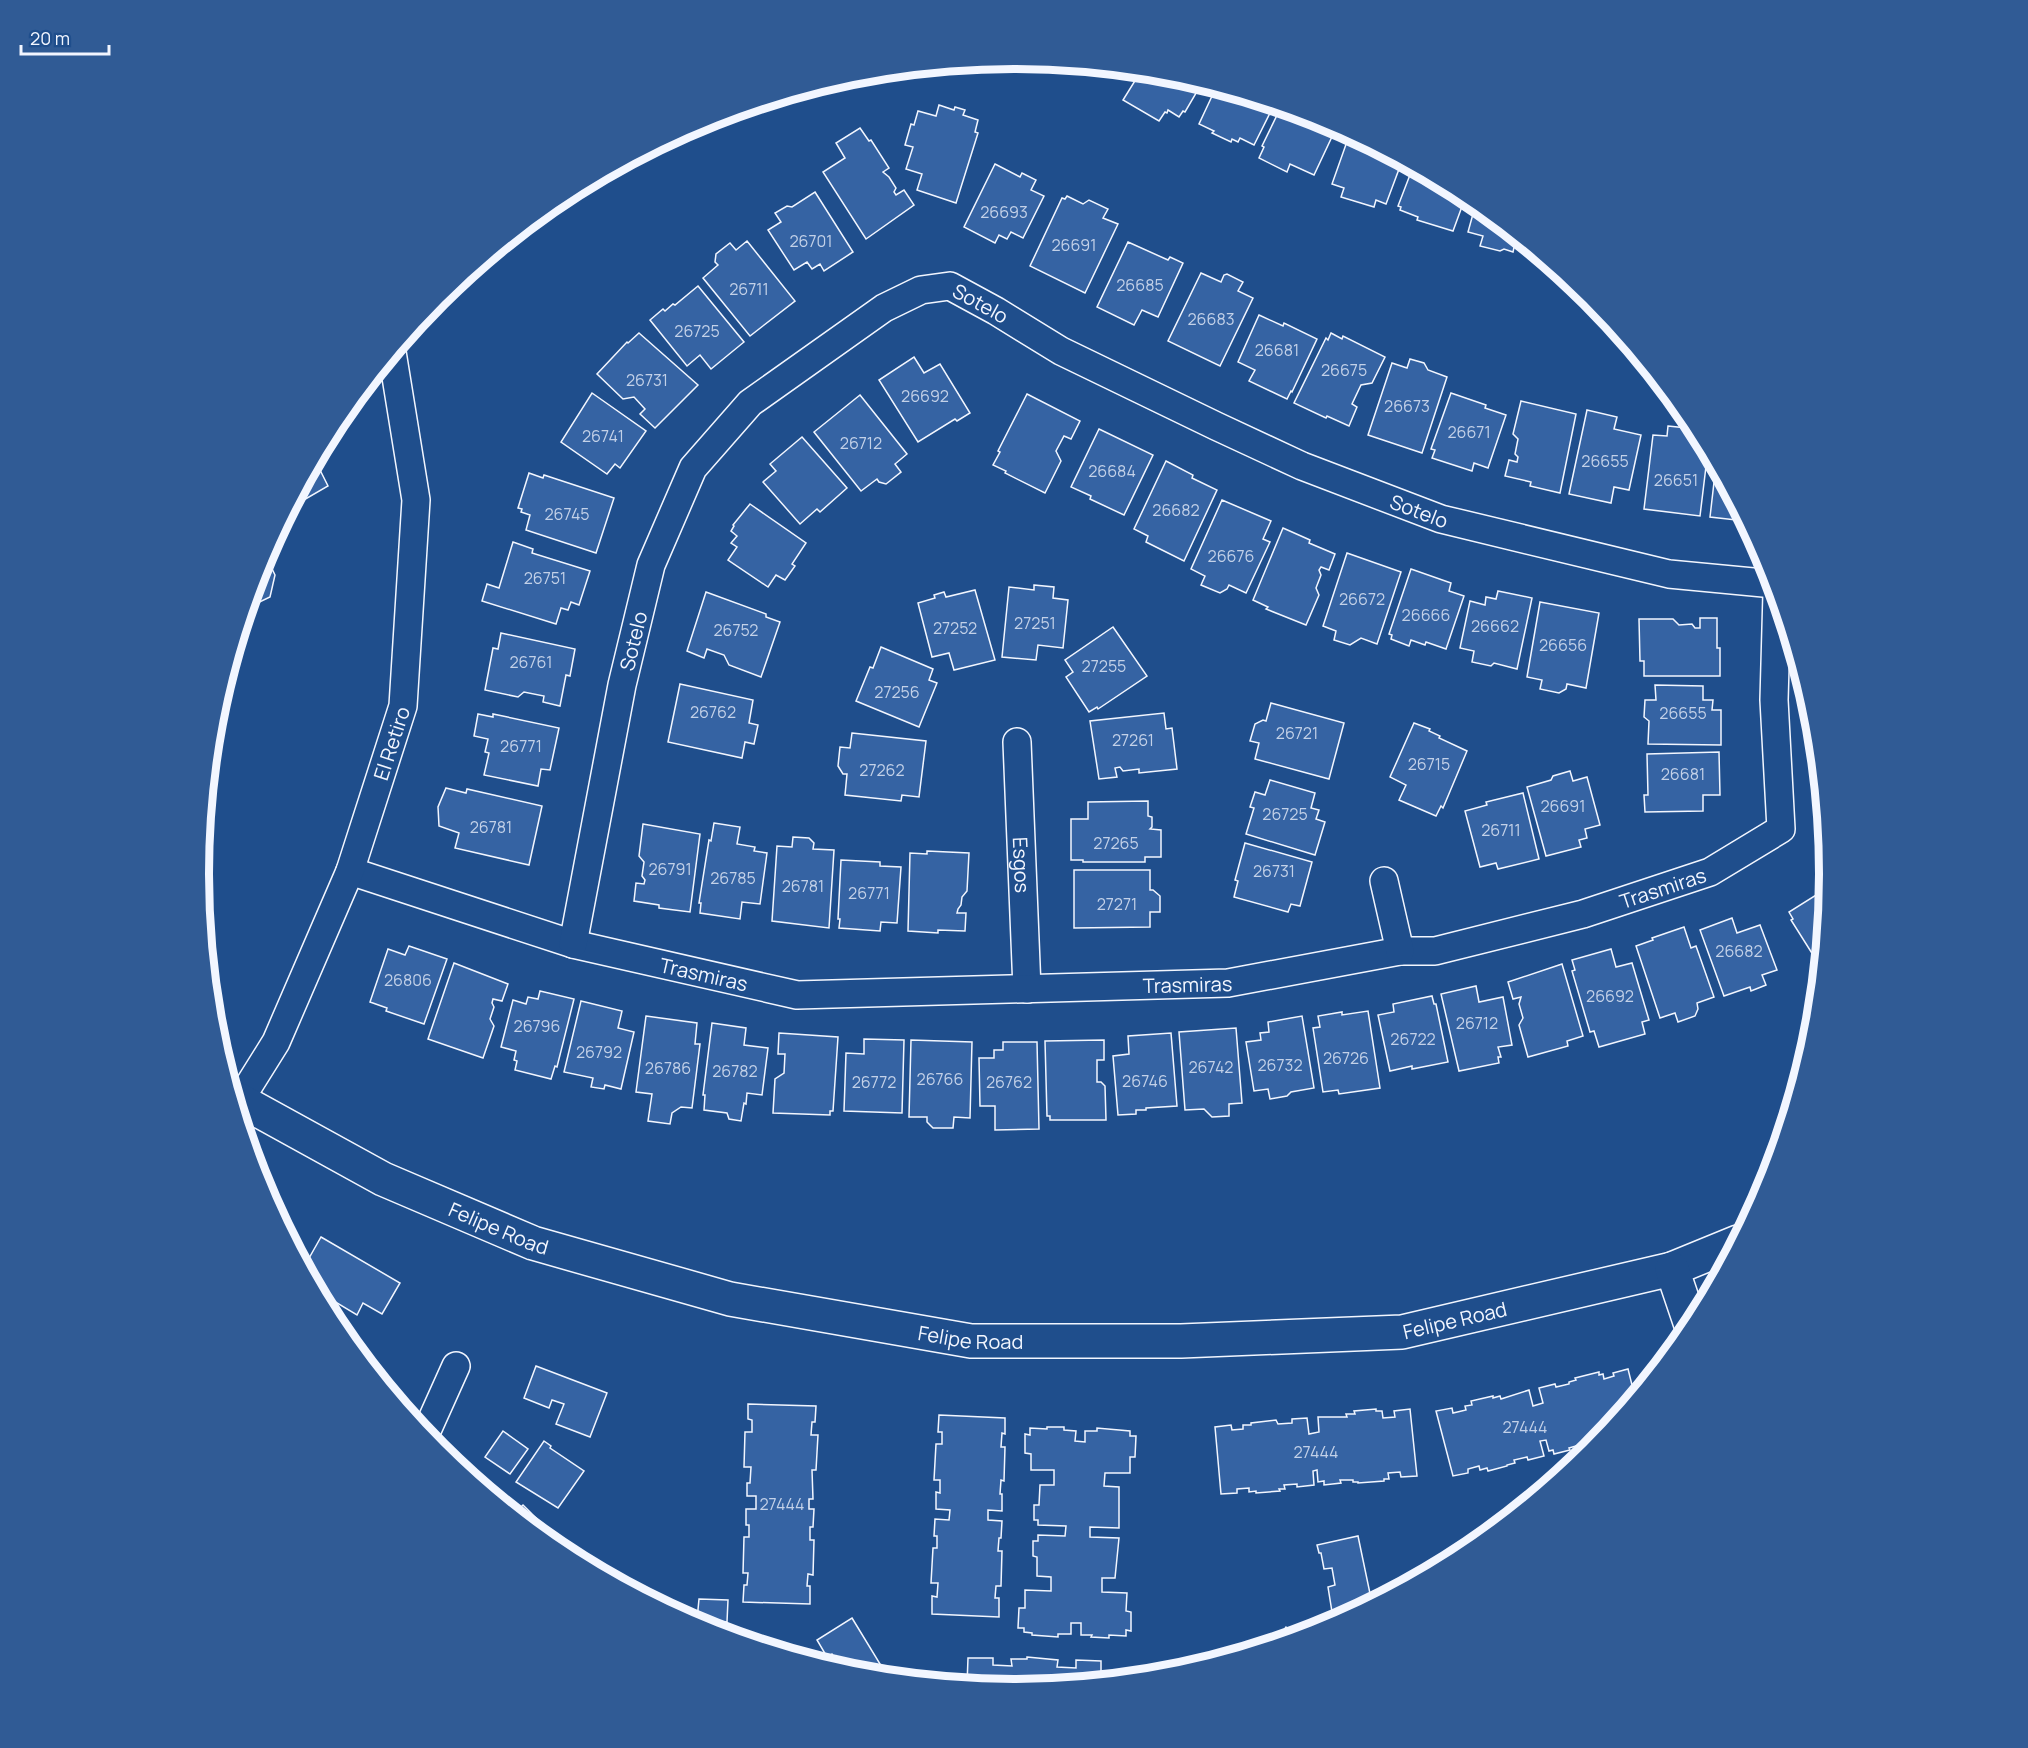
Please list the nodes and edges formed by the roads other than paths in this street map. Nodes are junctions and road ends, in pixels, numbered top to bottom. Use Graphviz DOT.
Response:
graph roads {
  1 [pos="394,362"];
  2 [pos="1764,583"];
  3 [pos="1776,616"];
  4 [pos="1017,741"];
  5 [pos="350,871"];
  6 [pos="1384,881"];
  7 [pos="573,944"];
  8 [pos="1400,951"];
  9 [pos="1027,989"];
  10 [pos="240,1096"];
  11 [pos="244,1106"];
  12 [pos="1727,1246"];
  13 [pos="1672,1269"];
  14 [pos="1687,1314"];
  15 [pos="456,1366"];
  16 [pos="429,1426"];
  1 -- 5 [label="street, El Retiro"];
  2 -- 7 [label="street, Sotelo"];
  3 -- 8 [label="street, Trasmiras"];
  4 -- 9 [label="street, Esgos"];
  5 -- 7 [label="street, Trasmiras"];
  5 -- 10 [label="street, El Retiro"];
  6 -- 8 [label="street"];
  7 -- 9 [label="street, Trasmiras"];
  8 -- 9 [label="street, Trasmiras"];
  11 -- 13 [label="main road, Felipe Road"];
  12 -- 13 [label="main road, Felipe Road"];
  13 -- 14 [label="main road"];
  15 -- 16 [label="street"];
}
